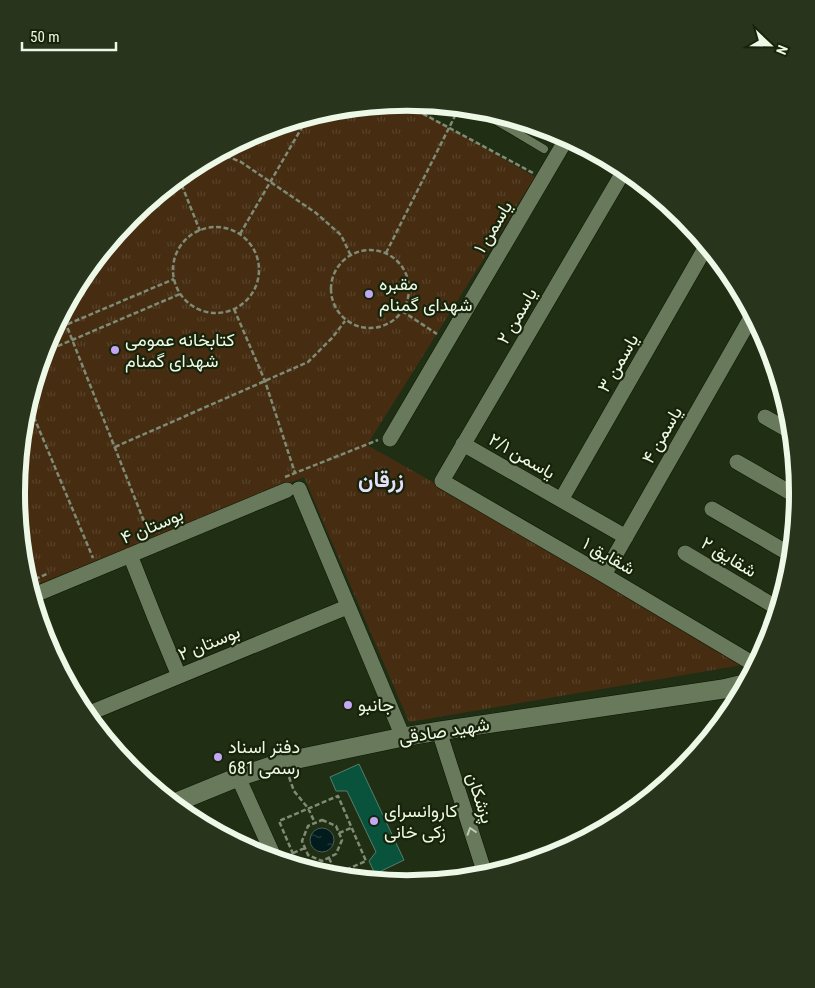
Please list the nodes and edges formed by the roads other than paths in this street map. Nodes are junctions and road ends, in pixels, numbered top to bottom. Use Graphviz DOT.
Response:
graph roads {
  1 [pos="501,124"];
  2 [pos="563,145"];
  3 [pos="544,149"];
  4 [pos="621,176"];
  5 [pos="703,252"];
  6 [pos="749,321"];
  7 [pos="765,417"];
  8 [pos="785,429"];
  9 [pos="384,440"];
  10 [pos="463,444"];
  11 [pos="737,462"];
  12 [pos="442,481"];
  13 [pos="790,492"];
  14 [pos="561,500"];
  15 [pos="712,509"];
  16 [pos="626,537"];
  17 [pos="786,552"];
  18 [pos="685,553"];
  19 [pos="130,555"];
  20 [pos="604,575"];
  21 [pos="38,593"];
  22 [pos="773,605"];
  23 [pos="348,606"];
  24 [pos="751,663"];
  25 [pos="179,676"];
  26 [pos="739,685"];
  27 [pos="723,689"];
  28 [pos="737,689"];
  29 [pos="93,712"];
  30 [pos="439,731"];
  31 [pos="403,737"];
  32 [pos="238,777"];
  33 [pos="180,801"];
  34 [pos="271,851"];
  35 [pos="483,869"];
  1 -- 3 [label="lane"];
  2 -- 9 [label="street, یاسمن ۱"];
  4 -- 10 [label="street, یاسمن ۲"];
  5 -- 14 [label="street, یاسمن ۳"];
  6 -- 16 [label="street, یاسمن ۴"];
  7 -- 8 [label="street"];
  10 -- 12 [label="street, یاسمن ۲"];
  10 -- 14 [label="street, یاسمن ۲/۱"];
  11 -- 13 [label="street"];
  12 -- 20 [label="street, شقایق ۱"];
  14 -- 16 [label="street, یاسمن ۲/۱"];
  15 -- 17 [label="street"];
  16 -- 20 [label="street, یاسمن ۴"];
  18 -- 22 [label="street, شقایق ۲"];
  19 -- 21 [label="street, بوستان ۴"];
  19 -- 23 [label="street, بوستان ۴"];
  19 -- 25 [label="street"];
  20 -- 24 [label="street, شقایق ۱"];
  23 -- 25 [label="street, بوستان ۲"];
  23 -- 31 [label="street"];
  25 -- 29 [label="street, بوستان ۲"];
  26 -- 27 [label="street"];
  27 -- 28 [label="street"];
  27 -- 30 [label="street, شهید صادقی"];
  30 -- 31 [label="street, شهید صادقی"];
  35 -- 30 [label="street, پزشکان, one-way"];
  31 -- 32 [label="street, شهید صادقی"];
  32 -- 33 [label="street, شهید صادقی"];
  32 -- 34 [label="street"];
}
